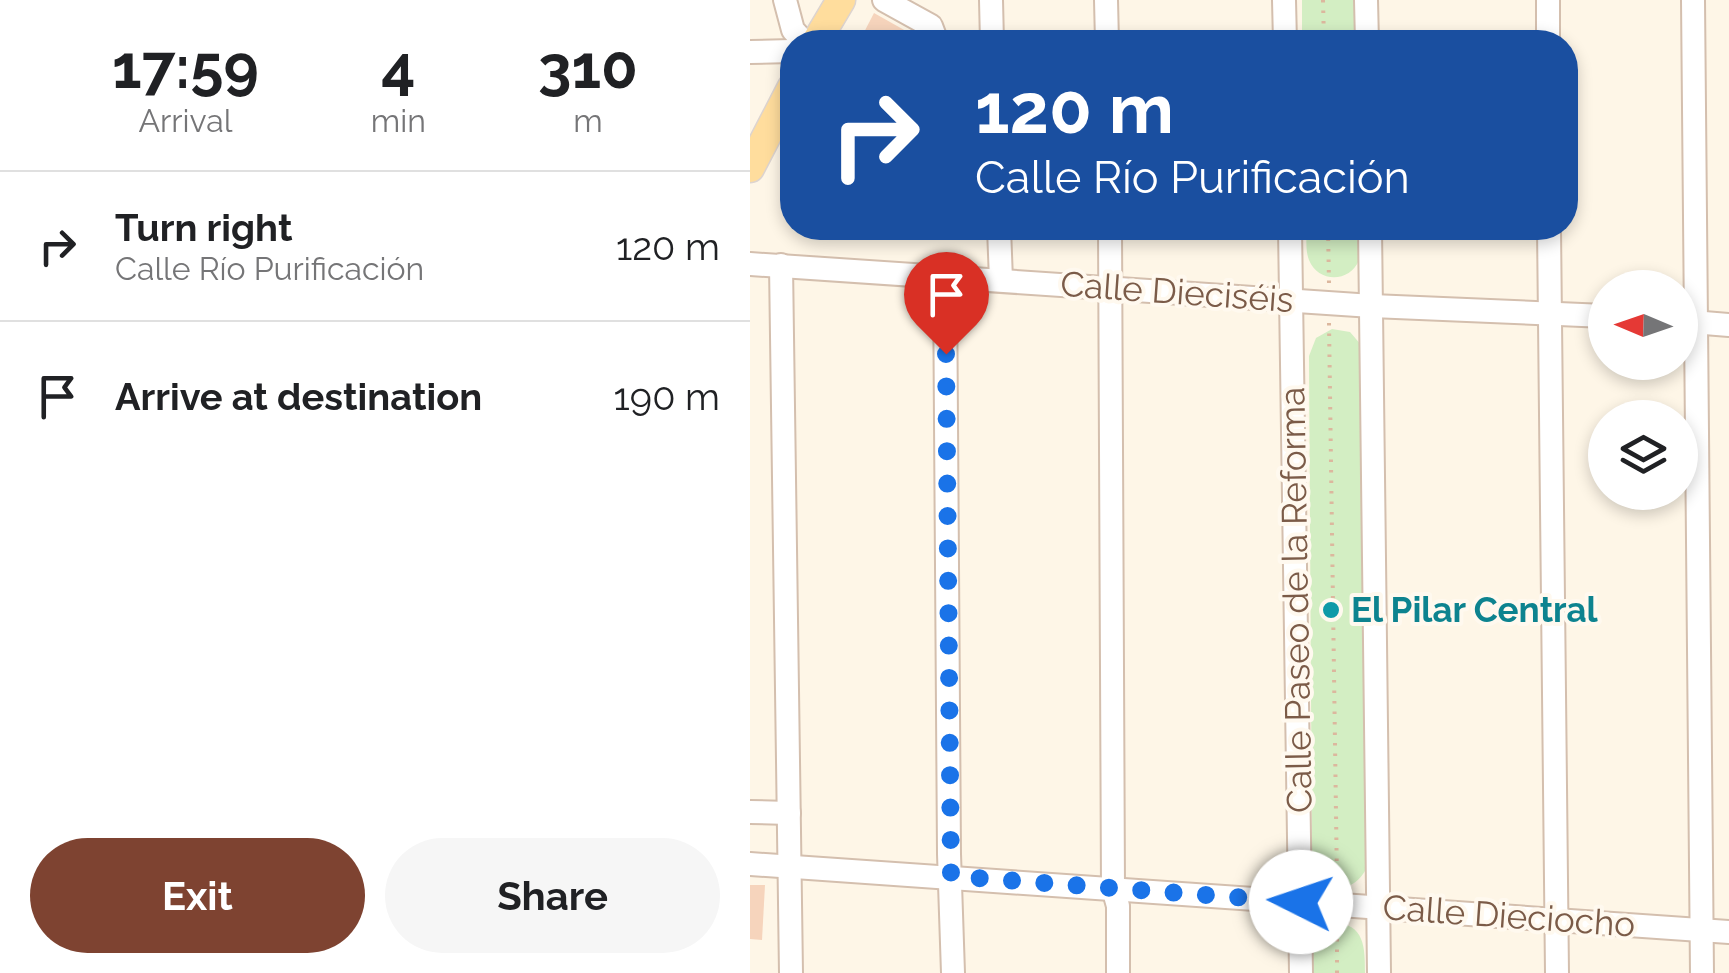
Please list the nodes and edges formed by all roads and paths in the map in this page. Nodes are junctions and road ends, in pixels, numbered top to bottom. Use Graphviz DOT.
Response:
graph roads {
  1 [pos="785,0"];
  2 [pos="842,0"];
  3 [pos="884,0"];
  4 [pos="991,0"];
  5 [pos="1106,0"];
  6 [pos="1284,0"];
  7 [pos="1322,0"];
  8 [pos="1366,0"];
  9 [pos="1548,0"];
  10 [pos="1693,0"];
  11 [pos="792,30"];
  12 [pos="823,30"];
  13 [pos="932,30"];
  14 [pos="992,30"];
  15 [pos="1107,30"];
  16 [pos="1285,30"];
  17 [pos="1323,30"];
  18 [pos="1367,30"];
  19 [pos="1548,30"];
  20 [pos="780,51"];
  21 [pos="750,52"];
  22 [pos="780,110"];
  23 [pos="750,168"];
  24 [pos="1000,240"];
  25 [pos="1110,240"];
  26 [pos="1290,240"];
  27 [pos="1328,240"];
  28 [pos="1370,240"];
  29 [pos="1549,240"];
  30 [pos="750,264"];
  31 [pos="781,265"];
  32 [pos="1689,270"];
  33 [pos="945,277"];
  34 [pos="1002,280"];
  35 [pos="1111,288"];
  36 [pos="1292,300"];
  37 [pos="1329,303"];
  38 [pos="1372,306"];
  39 [pos="1549,313"];
  40 [pos="1588,315"];
  41 [pos="1698,323"];
  42 [pos="1729,325"];
  43 [pos="1689,380"];
  44 [pos="750,812"];
  45 [pos="789,813"];
  46 [pos="750,864"];
  47 [pos="790,867"];
  48 [pos="951,876"];
  49 [pos="1113,888"];
  50 [pos="1301,902"];
  51 [pos="1337,903"];
  52 [pos="1379,905"];
  53 [pos="1558,921"];
  54 [pos="1702,930"];
  55 [pos="1729,932"];
  56 [pos="791,973"];
  57 [pos="953,973"];
  58 [pos="1118,973"];
  59 [pos="1301,973"];
  60 [pos="1337,973"];
  61 [pos="1379,973"];
  62 [pos="1557,973"];
  63 [pos="1702,973"];
  1 -- 11 [label="street"];
  2 -- 12 [label="main road"];
  3 -- 13 [label="street"];
  4 -- 14 [label="street"];
  5 -- 15 [label="street"];
  6 -- 16 [label="street"];
  7 -- 17 [label="path"];
  8 -- 18 [label="street"];
  9 -- 19 [label="street"];
  10 -- 32 [label="street"];
  20 -- 21 [label="street"];
  22 -- 23 [label="main road"];
  24 -- 34 [label="street"];
  25 -- 35 [label="street"];
  26 -- 36 [label="street, Calle Paseo de la Reforma"];
  27 -- 37 [label="path"];
  28 -- 38 [label="street"];
  29 -- 39 [label="street"];
  30 -- 31 [label="street, Calle Dieciséis"];
  31 -- 33 [label="street, Calle Dieciséis"];
  31 -- 45 [label="street"];
  33 -- 34 [label="street, Calle Dieciséis"];
  33 -- 48 [label="street"];
  34 -- 35 [label="street, Calle Dieciséis"];
  35 -- 36 [label="street, Calle Dieciséis"];
  35 -- 49 [label="street"];
  36 -- 37 [label="street, Calle Dieciséis"];
  36 -- 50 [label="street, Calle Paseo de la Reforma"];
  37 -- 38 [label="street, Calle Dieciséis"];
  37 -- 51 [label="path"];
  38 -- 39 [label="street, Calle Dieciséis"];
  38 -- 52 [label="street"];
  39 -- 40 [label="street, Calle Dieciséis"];
  39 -- 53 [label="street"];
  41 -- 42 [label="street"];
  43 -- 54 [label="street"];
  44 -- 45 [label="street"];
  45 -- 47 [label="street"];
  46 -- 47 [label="street, Calle Dieciocho"];
  47 -- 48 [label="street, Calle Dieciocho"];
  47 -- 56 [label="street"];
  48 -- 49 [label="street, Calle Dieciocho"];
  48 -- 57 [label="street"];
  49 -- 50 [label="street, Calle Dieciocho"];
  49 -- 58 [label="street"];
  50 -- 51 [label="street, Calle Dieciocho"];
  50 -- 59 [label="street, Calle Paseo de la Reforma"];
  51 -- 52 [label="street, Calle Dieciocho"];
  51 -- 60 [label="path"];
  52 -- 53 [label="street, Calle Dieciocho"];
  52 -- 61 [label="street"];
  53 -- 54 [label="street, Calle Dieciocho"];
  53 -- 62 [label="street"];
  54 -- 55 [label="street, Calle Dieciocho"];
  54 -- 63 [label="street"];
}
